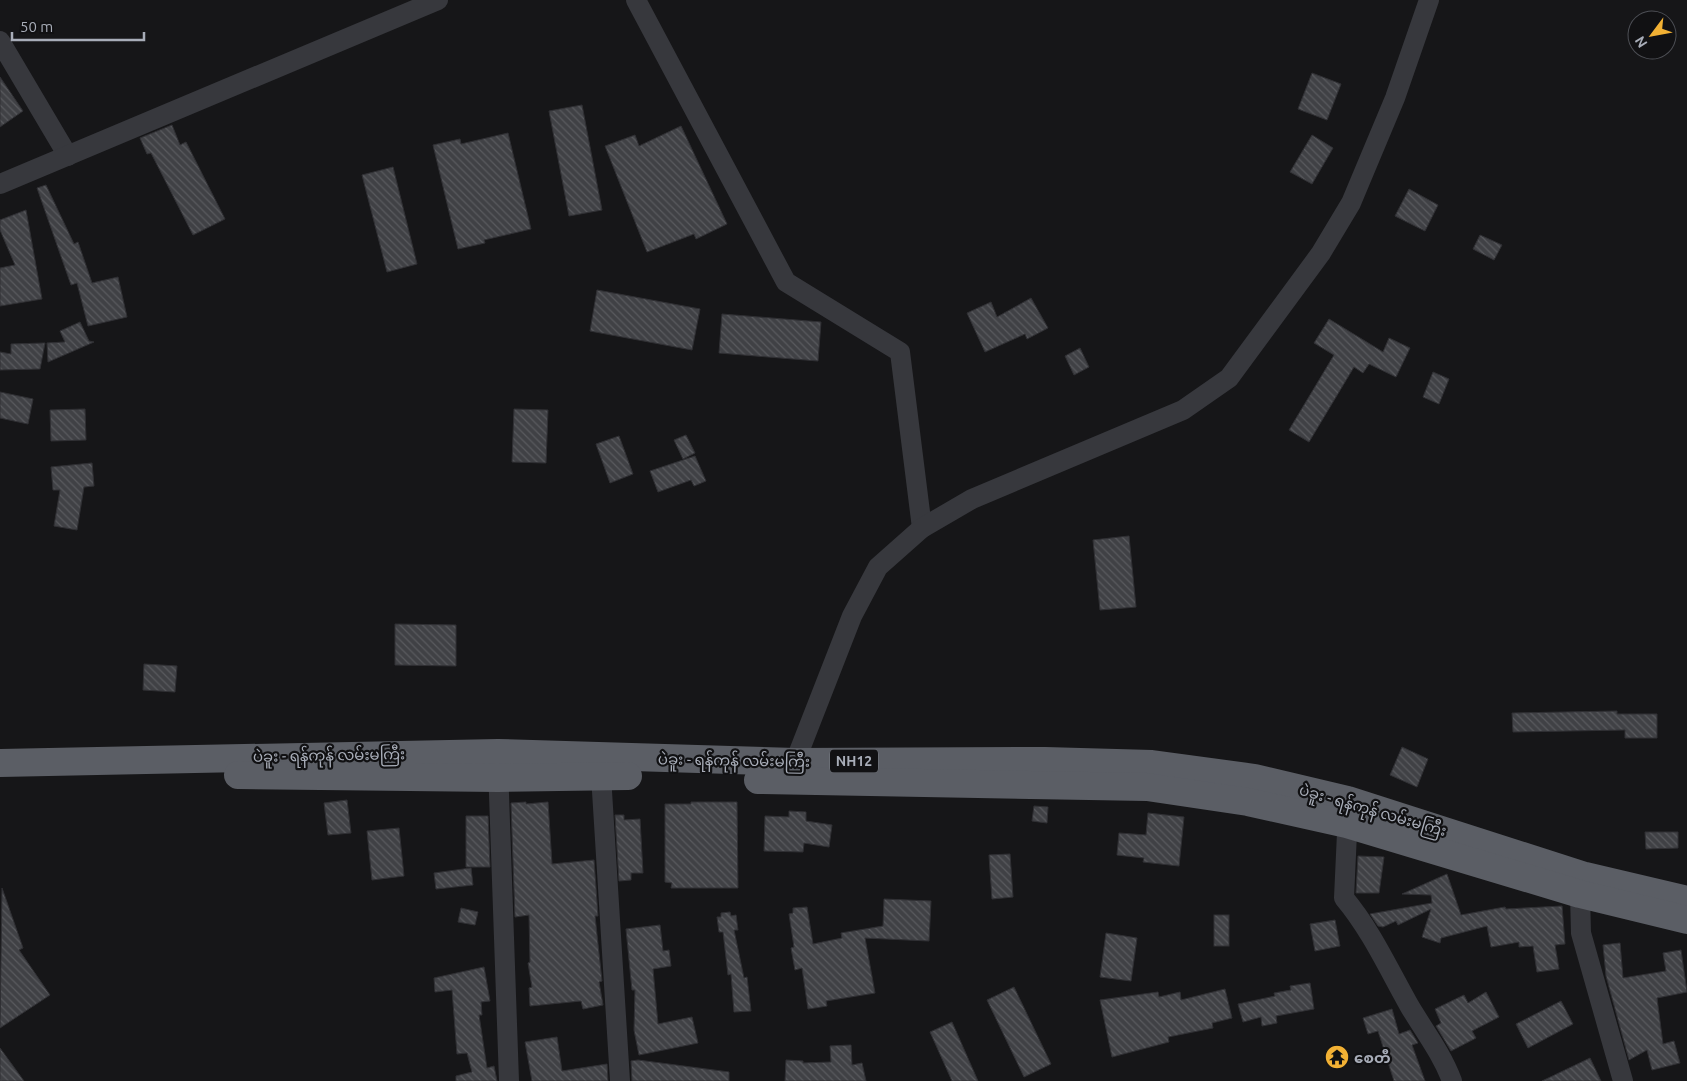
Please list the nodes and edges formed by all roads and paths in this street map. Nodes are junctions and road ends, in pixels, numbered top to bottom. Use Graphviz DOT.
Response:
graph roads {
  1 [pos="438,0"];
  2 [pos="636,0"];
  3 [pos="1429,0"];
  4 [pos="0,41"];
  5 [pos="68,156"];
  6 [pos="0,184"];
  7 [pos="922,528"];
  8 [pos="1,763"];
  9 [pos="498,765"];
  10 [pos="795,771"];
  11 [pos="601,775"];
  12 [pos="1348,812"];
  13 [pos="1580,894"];
  14 [pos="1687,900"];
  15 [pos="1687,920"];
  16 [pos="509,1081"];
  17 [pos="620,1081"];
  18 [pos="1452,1081"];
  19 [pos="1623,1081"];
  1 -- 5 [label="street"];
  2 -- 7 [label="street"];
  3 -- 7 [label="street"];
  4 -- 5 [label="street"];
  5 -- 6 [label="street"];
  7 -- 10 [label="street"];
  8 -- 9 [label="highway, ပဲခူး - ရန်ကုန် လမ်းမကြီး / NH12"];
  9 -- 10 [label="highway, ပဲခူး - ရန်ကုန် လမ်းမကြီး / NH12"];
  9 -- 11 [label="highway, ပဲခူး - ရန်ကုန် လမ်းမကြီး / NH12"];
  9 -- 16 [label="street"];
  10 -- 11 [label="highway, ပဲခူး - ရန်ကုန် လမ်းမကြီး / NH12"];
  10 -- 12 [label="highway, ပဲခူး - ရန်ကုန် လမ်းမကြီး / NH12"];
  11 -- 17 [label="street"];
  12 -- 13 [label="highway, ပဲခူး - ရန်ကုန် လမ်းမကြီး / NH12"];
  12 -- 14 [label="highway, ပဲခူး - ရန်ကုန် လမ်းမကြီး / NH12"];
  12 -- 18 [label="street"];
  13 -- 15 [label="highway, ပဲခူး - ရန်ကုန် လမ်းမကြီး / NH12"];
  13 -- 19 [label="street"];
}
